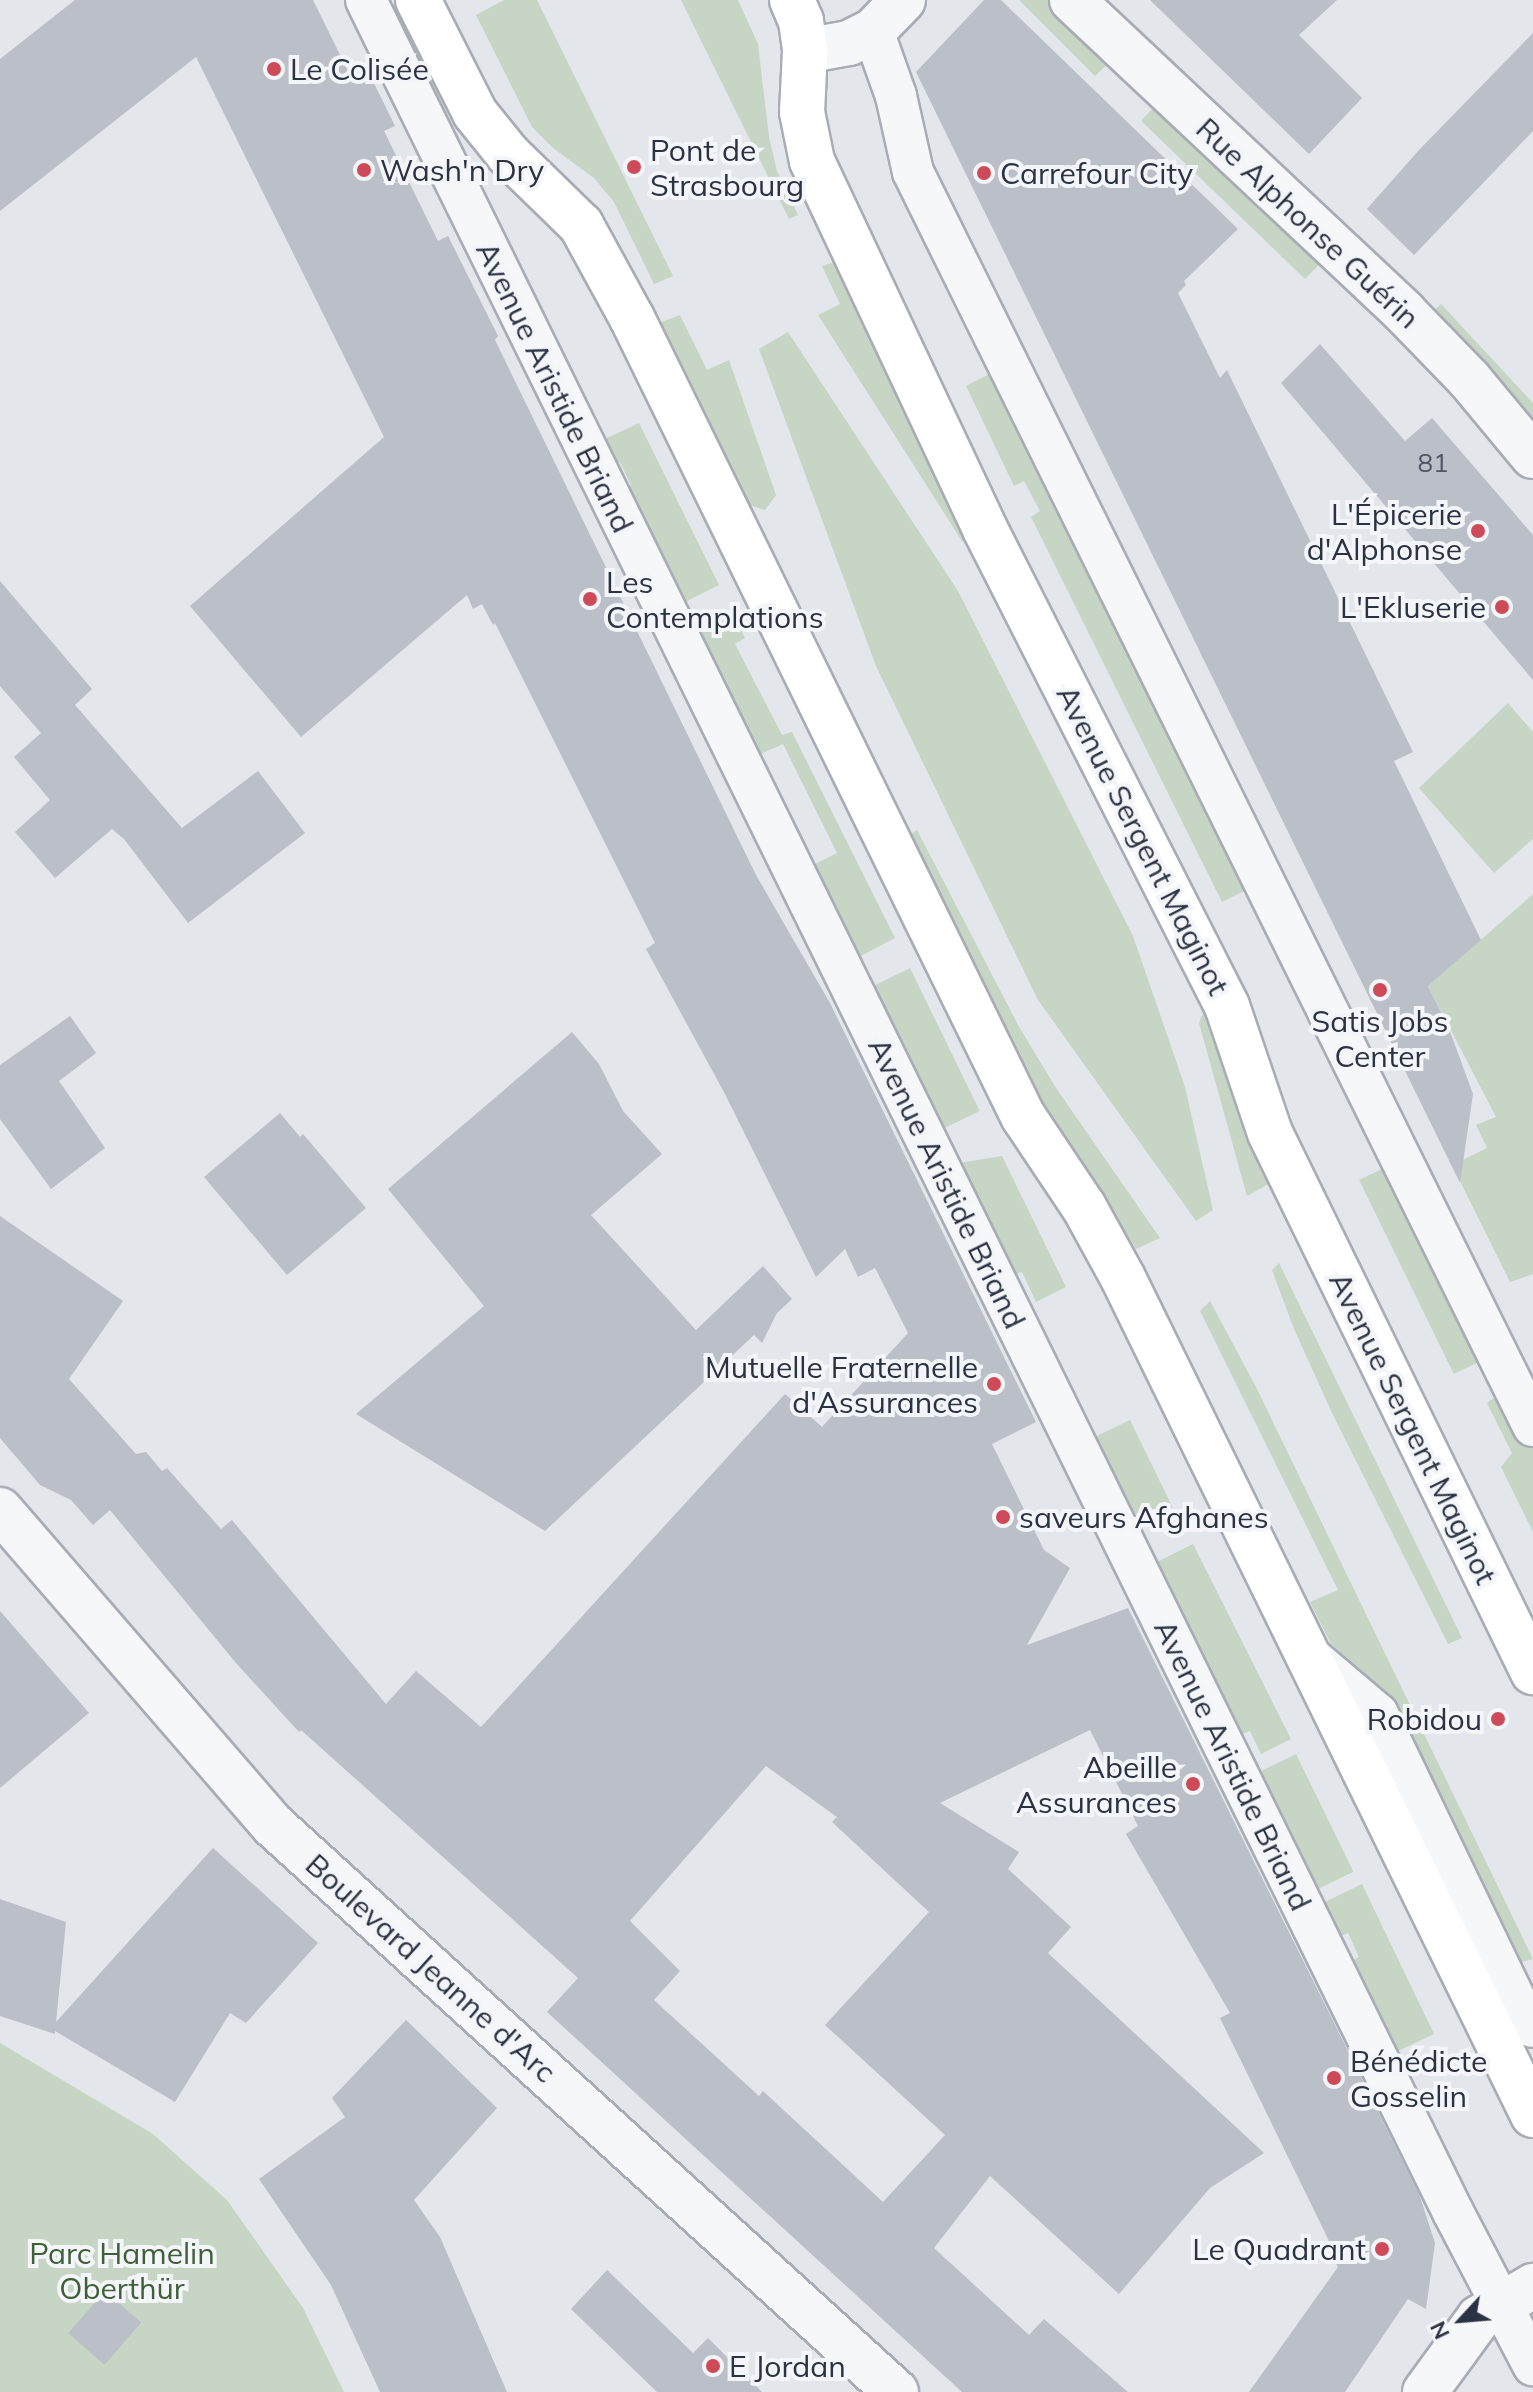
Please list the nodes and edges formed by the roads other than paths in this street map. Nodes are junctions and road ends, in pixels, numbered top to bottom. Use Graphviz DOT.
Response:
graph roads {
  1 [pos="366,0"];
  2 [pos="418,0"];
  3 [pos="792,0"];
  4 [pos="1072,0"];
  5 [pos="888,15"];
  6 [pos="805,51"];
  7 [pos="1533,456"];
  8 [pos="1533,1426"];
  9 [pos="0,1510"];
  10 [pos="1310,1659"];
  11 [pos="1533,1672"];
  12 [pos="1533,2025"];
  13 [pos="1533,2115"];
  14 [pos="1518,2294"];
  15 [pos="1533,2365"];
  16 [pos="896,2392"];
  17 [pos="1425,2392"];
  1 -- 14 [label="street, Avenue Aristide Briand"];
  2 -- 10 [label="main road"];
  3 -- 6 [label="main road, Avenue Sergent Maginot"];
  4 -- 7 [label="street, Rue Alphonse Guérin"];
  5 -- 6 [label="street"];
  5 -- 8 [label="street"];
  6 -- 11 [label="main road, Avenue Sergent Maginot"];
  9 -- 16 [label="street, Boulevard Jeanne d'Arc"];
  10 -- 12 [label="street"];
  10 -- 13 [label="main road"];
  14 -- 15 [label="street, Avenue Aristide Briand"];
  14 -- 17 [label="street"];
}
